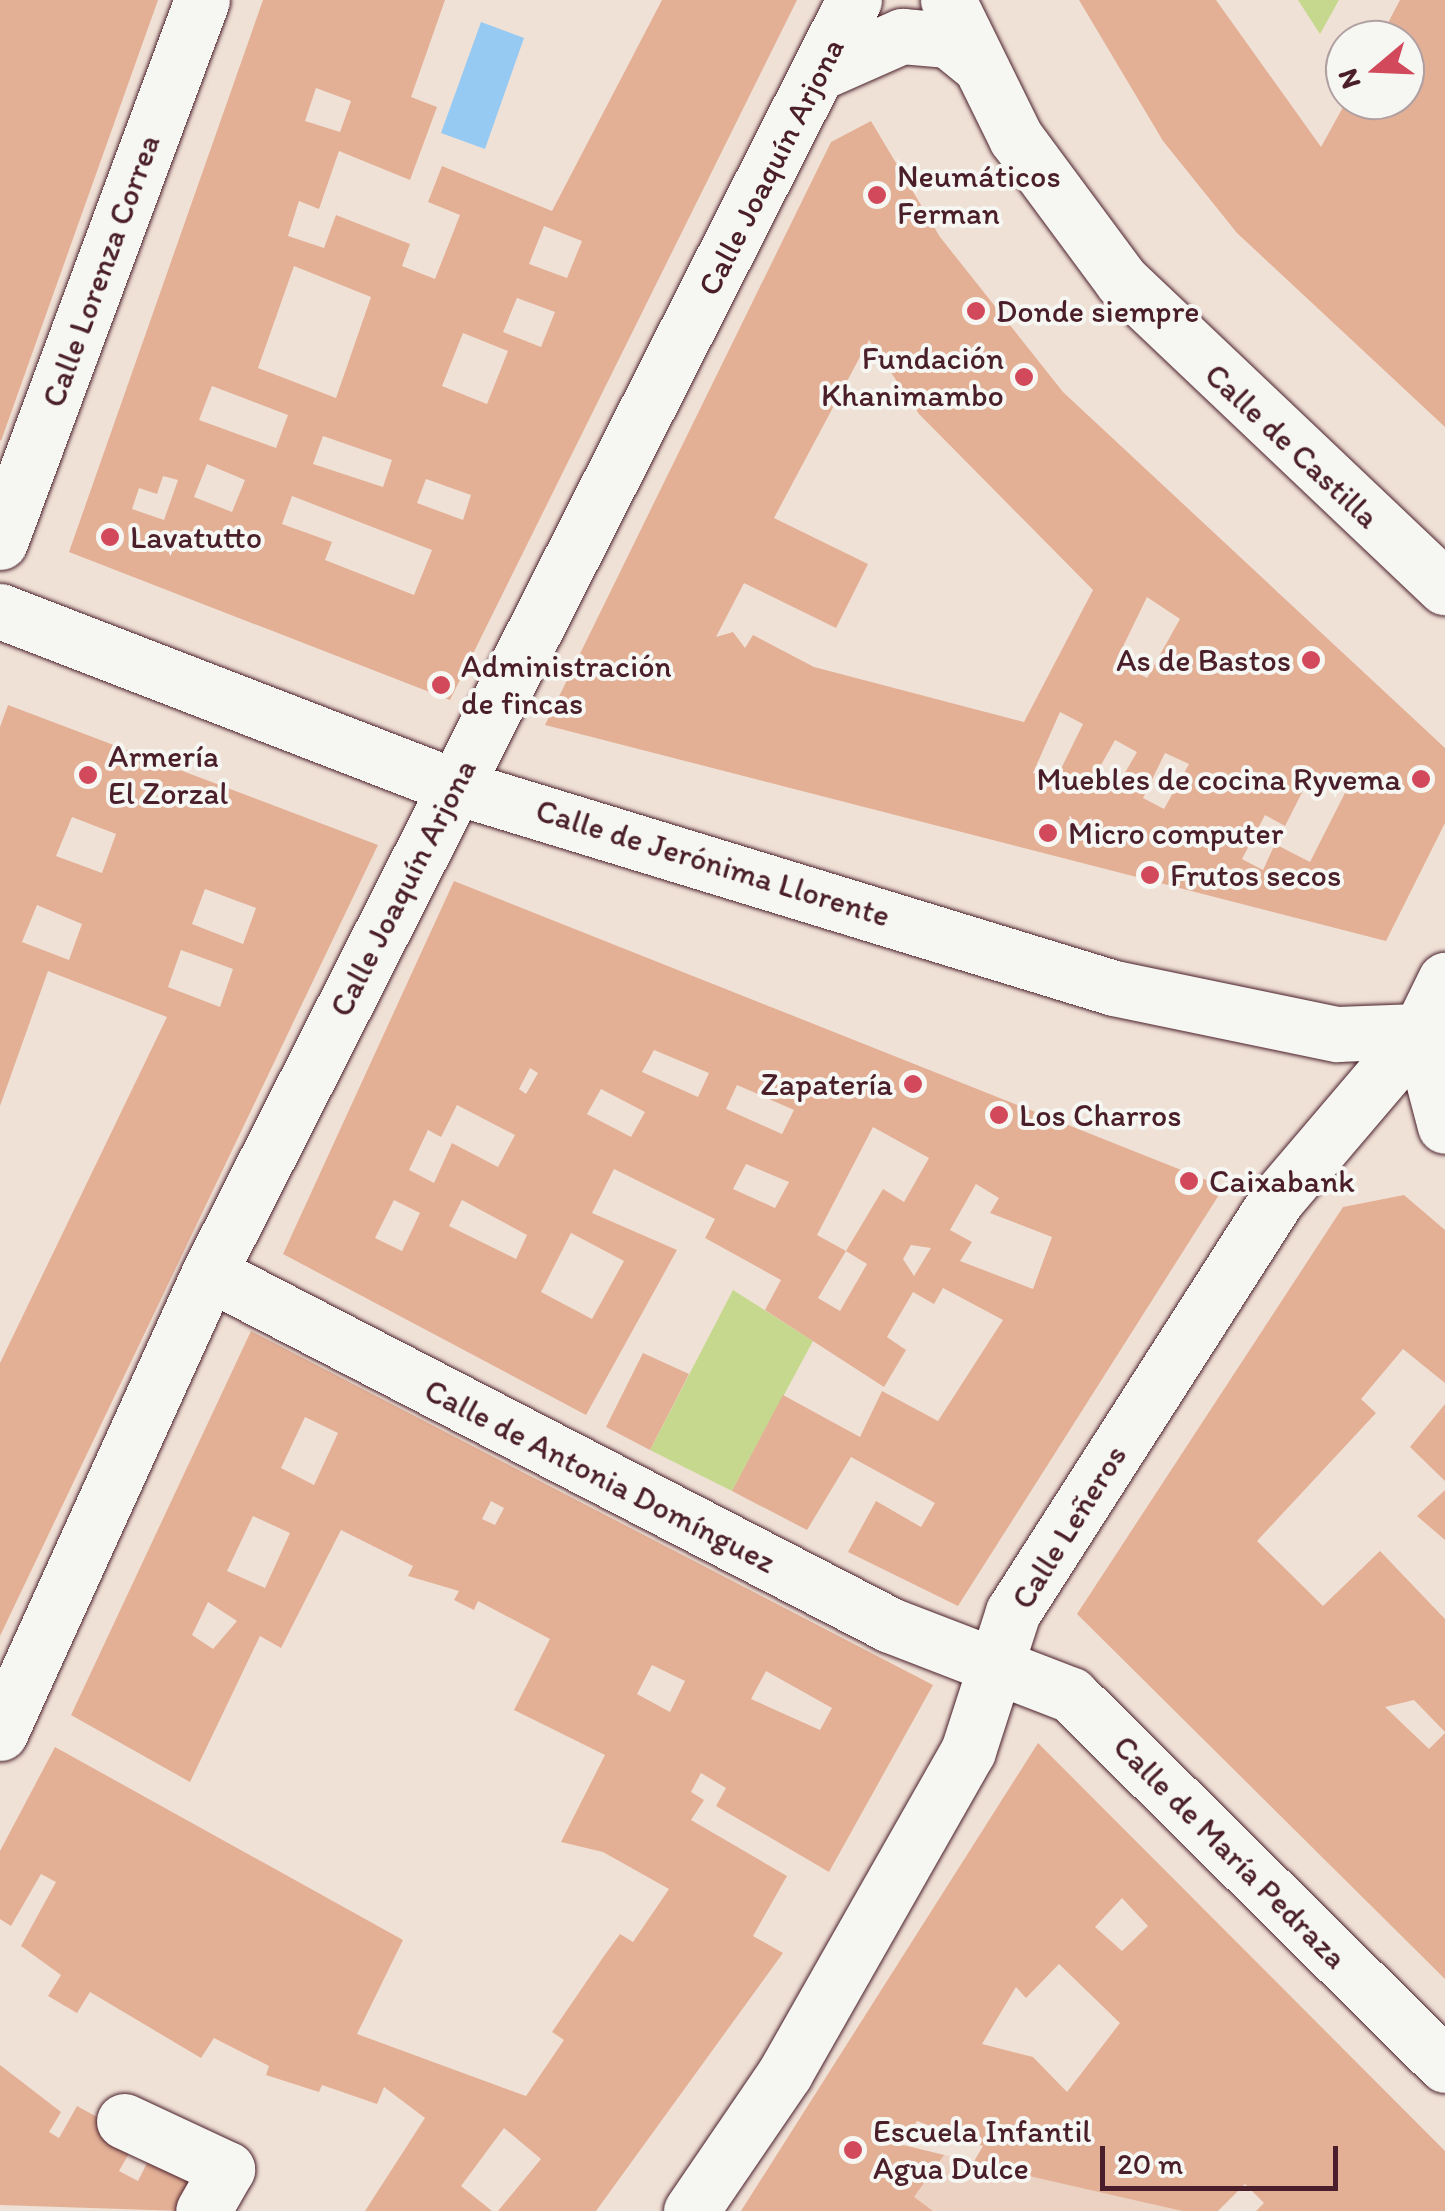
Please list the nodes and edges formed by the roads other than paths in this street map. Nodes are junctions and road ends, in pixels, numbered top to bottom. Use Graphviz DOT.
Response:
graph roads {
  1 [pos="202,0"];
  2 [pos="854,0"];
  3 [pos="948,0"];
  4 [pos="976,63"];
  5 [pos="818,73"];
  6 [pos="0,542"];
  7 [pos="1445,587"];
  8 [pos="0,611"];
  9 [pos="450,785"];
  10 [pos="1445,980"];
  11 [pos="1432,1030"];
  12 [pos="1445,1126"];
  13 [pos="209,1273"];
  14 [pos="997,1666"];
  15 [pos="0,1733"];
  16 [pos="1445,2065"];
  17 [pos="124,2121"];
  18 [pos="203,2211"];
  19 [pos="691,2211"];
  1 -- 6 [label="street, Calle Lorenza Correa"];
  2 -- 5 [label="street, Calle Joaquín Arjona"];
  3 -- 4 [label="street, Calle de Castilla"];
  4 -- 5 [label="street"];
  4 -- 7 [label="street, Calle de Castilla"];
  5 -- 9 [label="street, Calle Joaquín Arjona"];
  8 -- 9 [label="street, Calle de Jerónima Llorente"];
  9 -- 11 [label="street, Calle de Jerónima Llorente"];
  9 -- 13 [label="street, Calle Joaquín Arjona"];
  10 -- 11 [label="street, Calle Leñeros"];
  11 -- 12 [label="street"];
  11 -- 14 [label="street, Calle Leñeros"];
  13 -- 14 [label="street, Calle de Antonia Domínguez"];
  13 -- 15 [label="street, Calle Joaquín Arjona"];
  14 -- 16 [label="street, Calle de María Pedraza"];
  14 -- 19 [label="street, Calle Leñeros"];
  17 -- 18 [label="street"];
}
